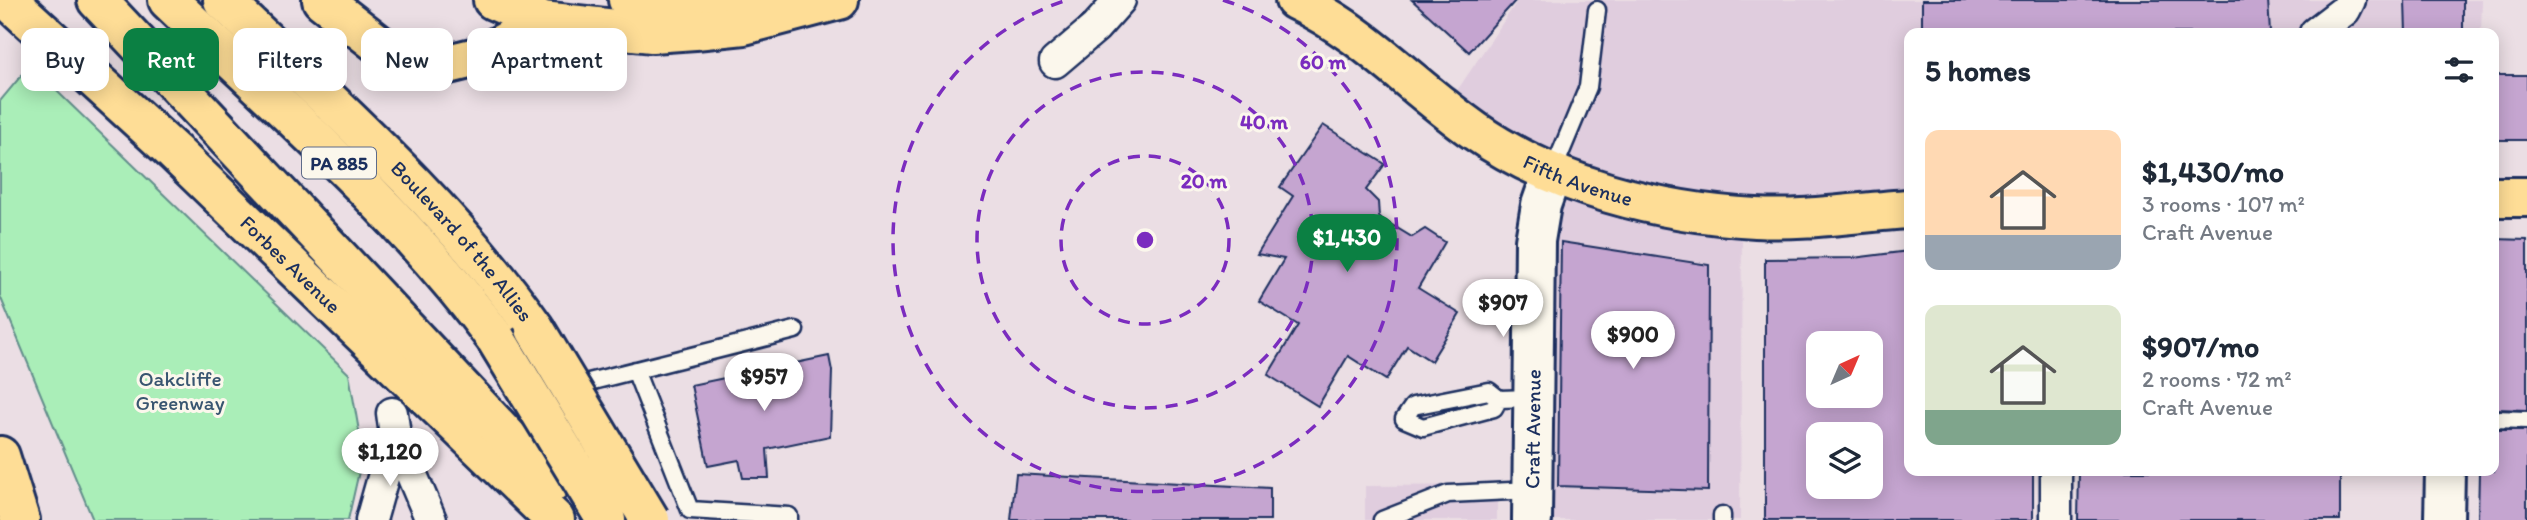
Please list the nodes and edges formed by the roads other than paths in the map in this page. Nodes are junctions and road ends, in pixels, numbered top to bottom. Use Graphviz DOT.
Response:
graph roads {
  1 [pos="8,0"];
  2 [pos="32,0"];
  3 [pos="97,0"];
  4 [pos="168,0"];
  5 [pos="223,0"];
  6 [pos="322,0"];
  7 [pos="493,0"];
  8 [pos="629,0"];
  9 [pos="758,0"];
  10 [pos="839,0"];
  11 [pos="1119,0"];
  12 [pos="1295,0"];
  13 [pos="1320,0"];
  14 [pos="2350,0"];
  15 [pos="1597,10"];
  16 [pos="542,21"];
  17 [pos="2322,28"];
  18 [pos="1350,31"];
  19 [pos="1055,62"];
  20 [pos="174,152"];
  21 [pos="1553,171"];
  22 [pos="2499,197"];
  23 [pos="2527,197"];
  24 [pos="1904,209"];
  25 [pos="795,330"];
  26 [pos="635,370"];
  27 [pos="1516,398"];
  28 [pos="502,404"];
  29 [pos="2499,419"];
  30 [pos="2527,420"];
  31 [pos="0,456"];
  32 [pos="2056,476"];
  33 [pos="2445,476"];
  34 [pos="1532,505"];
  35 [pos="20,520"];
  36 [pos="371,520"];
  37 [pos="431,520"];
  38 [pos="555,520"];
  39 [pos="589,520"];
  40 [pos="606,520"];
  41 [pos="650,520"];
  42 [pos="789,520"];
  43 [pos="1382,520"];
  44 [pos="2056,520"];
  45 [pos="2444,520"];
  1 -- 20 [label="main road"];
  2 -- 20 [label="main road, Forbes Avenue"];
  3 -- 28 [label="main road"];
  4 -- 40 [label="main road, Boulevard of the Allies / PA 885, bridge"];
  5 -- 41 [label="main road, Boulevard of the Allies / PA 885, bridge"];
  6 -- 16 [label="main road"];
  7 -- 16 [label="main road"];
  8 -- 9 [label="main road"];
  10 -- 16 [label="main road"];
  11 -- 19 [label="street"];
  12 -- 18 [label="main road, Fifth Avenue"];
  13 -- 18 [label="main road"];
  14 -- 17 [label="street"];
  15 -- 21 [label="lane"];
  18 -- 21 [label="main road, Fifth Avenue"];
  20 -- 38 [label="main road, Forbes Avenue"];
  21 -- 24 [label="main road, Fifth Avenue"];
  21 -- 27 [label="street, Craft Avenue"];
  22 -- 23 [label="main road"];
  25 -- 26 [label="lane"];
  26 -- 28 [label="lane"];
  26 -- 42 [label="lane"];
  27 -- 27 [label="lane"];
  27 -- 34 [label="street, Craft Avenue"];
  28 -- 39 [label="main road"];
  29 -- 30 [label="lane"];
  31 -- 35 [label="main road"];
  32 -- 44 [label="street"];
  33 -- 45 [label="street"];
  34 -- 43 [label="lane"];
  36 -- 37 [label="street"];
}
